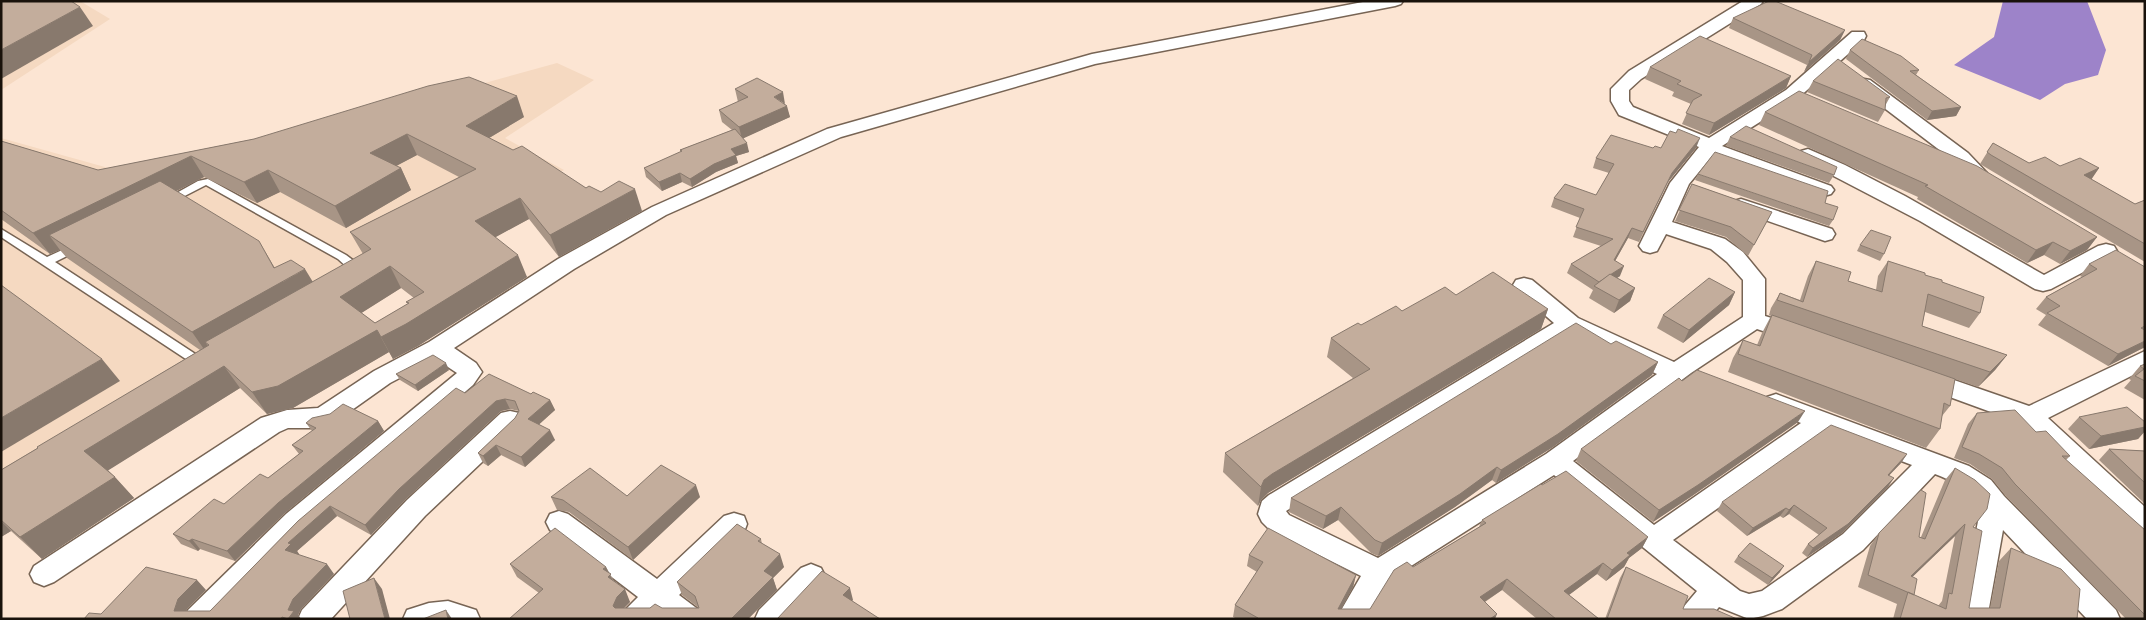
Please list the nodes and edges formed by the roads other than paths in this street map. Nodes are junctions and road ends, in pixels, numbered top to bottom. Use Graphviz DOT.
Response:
graph roads {
  1 [pos="1395,1"];
  2 [pos="1755,1"];
  3 [pos="1858,36"];
  4 [pos="1832,59"];
  5 [pos="1788,146"];
  6 [pos="1709,147"];
  7 [pos="1916,147"];
  8 [pos="1824,190"];
  9 [pos="1725,199"];
  10 [pos="159,205"];
  11 [pos="1,232"];
  12 [pos="1824,234"];
  13 [pos="90,240"];
  14 [pos="2106,251"];
  15 [pos="47,262"];
  16 [pos="349,282"];
  17 [pos="1524,285"];
  18 [pos="1754,320"];
  19 [pos="1570,324"];
  20 [pos="1818,342"];
  21 [pos="437,348"];
  22 [pos="2145,359"];
  23 [pos="204,366"];
  24 [pos="1680,370"];
  25 [pos="1901,371"];
  26 [pos="1711,378"];
  27 [pos="1757,396"];
  28 [pos="2030,416"];
  29 [pos="510,420"];
  30 [pos="1822,421"];
  31 [pos="1555,461"];
  32 [pos="1932,461"];
  33 [pos="1995,504"];
  34 [pos="2142,518"];
  35 [pos="559,522"];
  36 [pos="734,524"];
  37 [pos="1654,539"];
  38 [pos="1379,572"];
  39 [pos="44,574"];
  40 [pos="811,576"];
  41 [pos="1716,590"];
  42 [pos="661,596"];
  43 [pos="198,619"];
  44 [pos="312,619"];
  45 [pos="416,619"];
  46 [pos="466,619"];
  47 [pos="635,619"];
  48 [pos="689,619"];
  49 [pos="769,619"];
  50 [pos="1350,619"];
  51 [pos="1691,619"];
  52 [pos="1973,619"];
  53 [pos="2106,619"];
  1 -- 21 [label="street"];
  2 -- 6 [label="street"];
  3 -- 4 [label="street"];
  4 -- 6 [label="street"];
  4 -- 7 [label="street"];
  5 -- 14 [label="street"];
  6 -- 8 [label="street"];
  6 -- 18 [label="street"];
  9 -- 12 [label="street"];
  10 -- 16 [label="lane"];
  11 -- 15 [label="lane"];
  13 -- 15 [label="lane"];
  15 -- 23 [label="lane"];
  17 -- 19 [label="street"];
  18 -- 20 [label="street"];
  18 -- 24 [label="street"];
  19 -- 24 [label="street"];
  19 -- 38 [label="street"];
  21 -- 39 [label="street"];
  21 -- 43 [label="street"];
  22 -- 28 [label="street"];
  24 -- 26 [label="street"];
  24 -- 31 [label="street"];
  25 -- 28 [label="street"];
  27 -- 30 [label="street"];
  28 -- 34 [label="street"];
  29 -- 44 [label="street"];
  30 -- 32 [label="street"];
  30 -- 37 [label="street"];
  31 -- 37 [label="street"];
  31 -- 38 [label="street"];
  32 -- 33 [label="street"];
  32 -- 41 [label="street"];
  33 -- 52 [label="street"];
  33 -- 53 [label="street"];
  35 -- 42 [label="street"];
  36 -- 42 [label="street"];
  37 -- 41 [label="street"];
  38 -- 50 [label="street"];
  40 -- 49 [label="street"];
  41 -- 51 [label="street"];
  42 -- 47 [label="street"];
  42 -- 48 [label="street"];
  45 -- 46 [label="street"];
}
